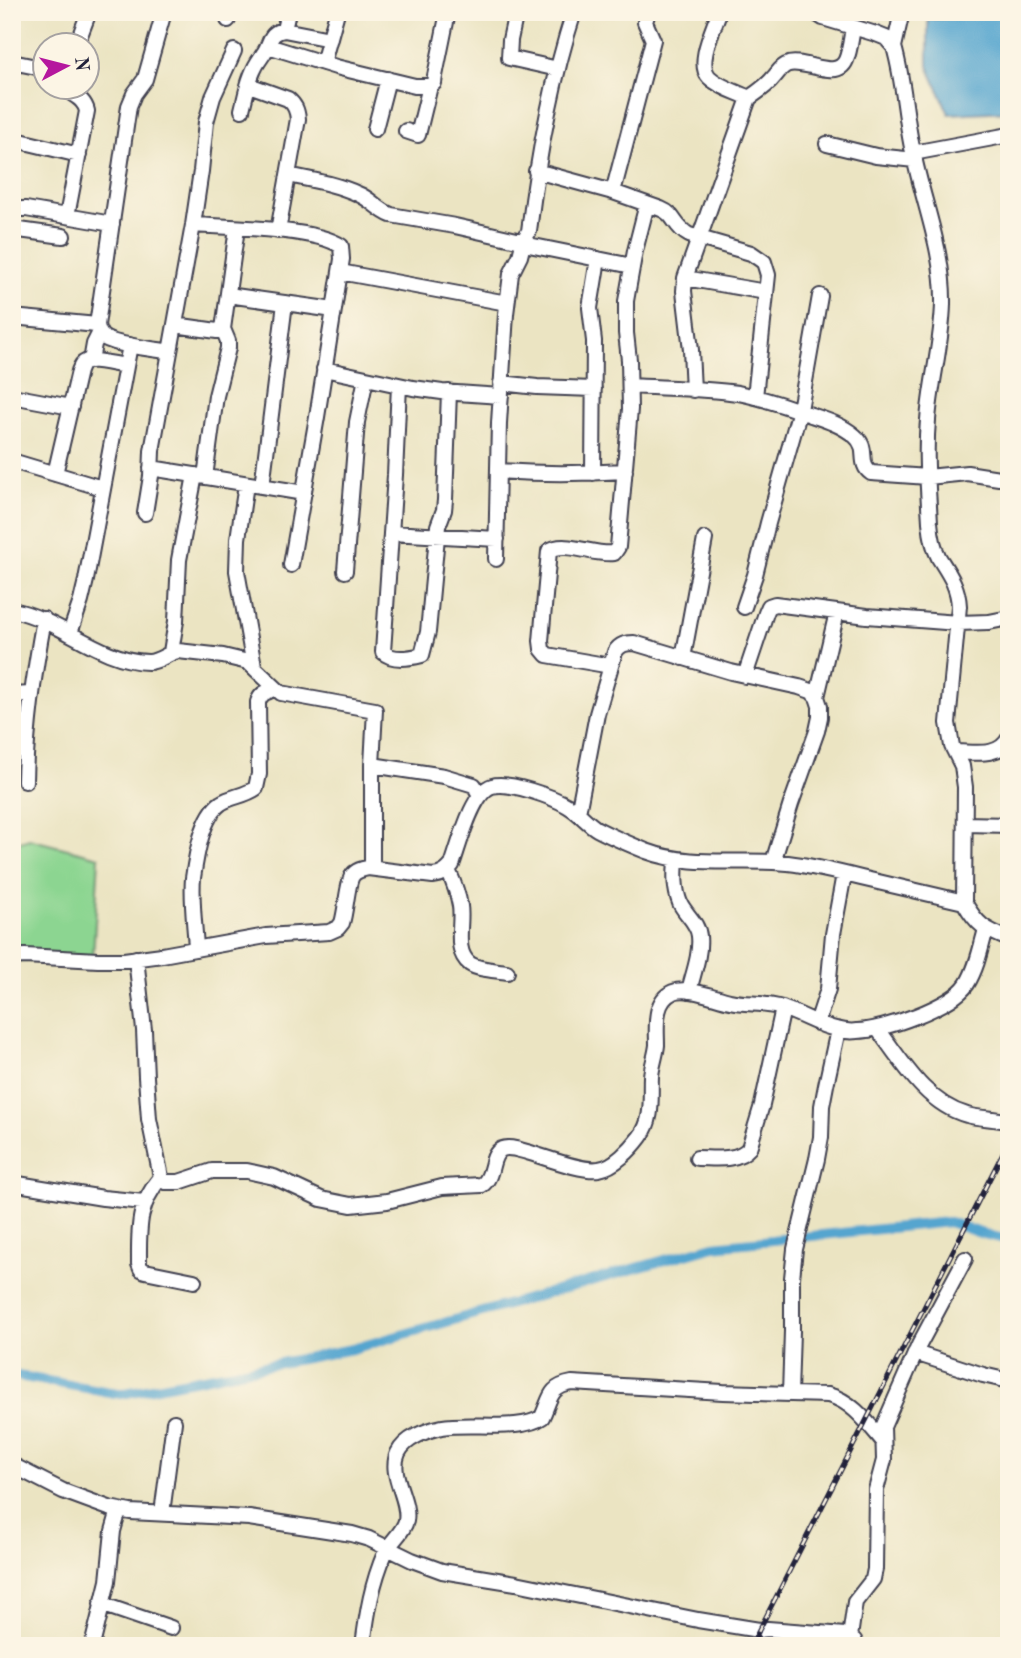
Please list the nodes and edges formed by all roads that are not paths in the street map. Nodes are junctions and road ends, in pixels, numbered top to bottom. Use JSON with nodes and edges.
{"nodes":[{"id":1,"x":89,"y":12,"type":"edge"},
{"id":2,"x":164,"y":12,"type":"edge"},
{"id":3,"x":288,"y":12,"type":"edge"},
{"id":4,"x":337,"y":12,"type":"edge"},
{"id":5,"x":448,"y":12,"type":"edge"},
{"id":6,"x":516,"y":12,"type":"edge"},
{"id":7,"x":574,"y":12,"type":"edge"},
{"id":8,"x":648,"y":12,"type":"edge"},
{"id":9,"x":719,"y":12,"type":"edge"},
{"id":10,"x":814,"y":12,"type":"edge"},
{"id":11,"x":902,"y":12,"type":"edge"},
{"id":12,"x":853,"y":28,"type":"junction"},
{"id":13,"x":284,"y":30,"type":"junction"},
{"id":14,"x":81,"y":32,"type":"edge"},
{"id":15,"x":330,"y":39,"type":"junction"},
{"id":16,"x":894,"y":47,"type":"junction"},
{"id":17,"x":234,"y":51,"type":"dead end"},
{"id":18,"x":263,"y":54,"type":"junction"},
{"id":19,"x":12,"y":62,"type":"edge"},
{"id":20,"x":323,"y":63,"type":"junction"},
{"id":21,"x":32,"y":66,"type":"edge"},
{"id":22,"x":558,"y":69,"type":"junction"},
{"id":23,"x":388,"y":79,"type":"junction"},
{"id":24,"x":249,"y":85,"type":"junction"},
{"id":25,"x":430,"y":86,"type":"junction"},
{"id":26,"x":749,"y":98,"type":"junction"},
{"id":27,"x":82,"y":102,"type":"edge"},
{"id":28,"x":242,"y":110,"type":"dead end"},
{"id":29,"x":375,"y":129,"type":"dead end"},
{"id":30,"x":406,"y":131,"type":"dead end"},
{"id":31,"x":1009,"y":135,"type":"edge"},
{"id":32,"x":12,"y":139,"type":"edge"},
{"id":33,"x":827,"y":144,"type":"dead end"},
{"id":34,"x":79,"y":155,"type":"junction"},
{"id":35,"x":914,"y":156,"type":"junction"},
{"id":36,"x":537,"y":171,"type":"junction"},
{"id":37,"x":288,"y":175,"type":"junction"},
{"id":38,"x":613,"y":192,"type":"junction"},
{"id":39,"x":647,"y":204,"type":"junction"},
{"id":40,"x":12,"y":214,"type":"edge"},
{"id":41,"x":67,"y":216,"type":"junction"},
{"id":42,"x":112,"y":224,"type":"junction"},
{"id":43,"x":193,"y":225,"type":"junction"},
{"id":44,"x":237,"y":228,"type":"junction"},
{"id":45,"x":12,"y":229,"type":"edge"},
{"id":46,"x":278,"y":231,"type":"junction"},
{"id":47,"x":63,"y":236,"type":"dead end"},
{"id":48,"x":698,"y":239,"type":"junction"},
{"id":49,"x":524,"y":242,"type":"junction"},
{"id":50,"x":598,"y":259,"type":"junction"},
{"id":51,"x":632,"y":266,"type":"junction"},
{"id":52,"x":340,"y":272,"type":"junction"},
{"id":53,"x":685,"y":278,"type":"junction"},
{"id":54,"x":766,"y":292,"type":"junction"},
{"id":55,"x":228,"y":295,"type":"junction"},
{"id":56,"x":820,"y":296,"type":"dead end"},
{"id":57,"x":285,"y":303,"type":"junction"},
{"id":58,"x":507,"y":303,"type":"junction"},
{"id":59,"x":334,"y":310,"type":"junction"},
{"id":60,"x":12,"y":317,"type":"edge"},
{"id":61,"x":175,"y":325,"type":"junction"},
{"id":62,"x":223,"y":329,"type":"junction"},
{"id":63,"x":98,"y":330,"type":"junction"},
{"id":64,"x":130,"y":345,"type":"junction"},
{"id":65,"x":170,"y":352,"type":"junction"},
{"id":66,"x":91,"y":361,"type":"junction"},
{"id":67,"x":126,"y":366,"type":"junction"},
{"id":68,"x":324,"y":369,"type":"junction"},
{"id":69,"x":366,"y":378,"type":"junction"},
{"id":70,"x":398,"y":385,"type":"junction"},
{"id":71,"x":630,"y":386,"type":"junction"},
{"id":72,"x":594,"y":389,"type":"junction"},
{"id":73,"x":501,"y":390,"type":"junction"},
{"id":74,"x":693,"y":390,"type":"junction"},
{"id":75,"x":449,"y":392,"type":"junction"},
{"id":76,"x":12,"y":396,"type":"edge"},
{"id":77,"x":755,"y":397,"type":"junction"},
{"id":78,"x":71,"y":407,"type":"junction"},
{"id":79,"x":800,"y":410,"type":"junction"},
{"id":80,"x":12,"y":461,"type":"edge"},
{"id":81,"x":151,"y":468,"type":"junction"},
{"id":82,"x":498,"y":471,"type":"junction"},
{"id":83,"x":625,"y":471,"type":"junction"},
{"id":84,"x":593,"y":473,"type":"junction"},
{"id":85,"x":55,"y":474,"type":"junction"},
{"id":86,"x":200,"y":476,"type":"junction"},
{"id":87,"x":928,"y":478,"type":"junction"},
{"id":88,"x":999,"y":478,"type":"dead end"},
{"id":89,"x":246,"y":484,"type":"junction"},
{"id":90,"x":262,"y":486,"type":"junction"},
{"id":91,"x":102,"y":488,"type":"junction"},
{"id":92,"x":304,"y":493,"type":"junction"},
{"id":93,"x":145,"y":513,"type":"dead end"},
{"id":94,"x":391,"y":533,"type":"junction"},
{"id":95,"x":437,"y":536,"type":"junction"},
{"id":96,"x":497,"y":539,"type":"junction"},
{"id":97,"x":705,"y":539,"type":"dead end"},
{"id":98,"x":496,"y":559,"type":"dead end"},
{"id":99,"x":291,"y":565,"type":"dead end"},
{"id":100,"x":345,"y":571,"type":"dead end"},
{"id":101,"x":744,"y":607,"type":"dead end"},
{"id":102,"x":12,"y":610,"type":"edge"},
{"id":103,"x":837,"y":612,"type":"junction"},
{"id":104,"x":1009,"y":618,"type":"edge"},
{"id":105,"x":44,"y":619,"type":"junction"},
{"id":106,"x":958,"y":623,"type":"junction"},
{"id":107,"x":70,"y":633,"type":"junction"},
{"id":108,"x":171,"y":652,"type":"junction"},
{"id":109,"x":683,"y":658,"type":"junction"},
{"id":110,"x":254,"y":666,"type":"junction"},
{"id":111,"x":611,"y":666,"type":"junction"},
{"id":112,"x":745,"y":676,"type":"junction"},
{"id":113,"x":275,"y":689,"type":"junction"},
{"id":114,"x":31,"y":694,"type":"junction"},
{"id":115,"x":12,"y":695,"type":"edge"},
{"id":116,"x":817,"y":697,"type":"junction"},
{"id":117,"x":1009,"y":738,"type":"edge"},
{"id":118,"x":955,"y":752,"type":"junction"},
{"id":119,"x":372,"y":765,"type":"junction"},
{"id":120,"x":25,"y":781,"type":"dead end"},
{"id":121,"x":480,"y":795,"type":"junction"},
{"id":122,"x":578,"y":813,"type":"junction"},
{"id":123,"x":965,"y":824,"type":"junction"},
{"id":124,"x":1009,"y":825,"type":"edge"},
{"id":125,"x":676,"y":859,"type":"junction"},
{"id":126,"x":773,"y":862,"type":"junction"},
{"id":127,"x":372,"y":868,"type":"junction"},
{"id":128,"x":447,"y":870,"type":"junction"},
{"id":129,"x":844,"y":874,"type":"junction"},
{"id":130,"x":964,"y":902,"type":"junction"},
{"id":131,"x":986,"y":929,"type":"junction"},
{"id":132,"x":1009,"y":939,"type":"edge"},
{"id":133,"x":196,"y":949,"type":"junction"},
{"id":134,"x":12,"y":957,"type":"edge"},
{"id":135,"x":136,"y":958,"type":"junction"},
{"id":136,"x":507,"y":972,"type":"dead end"},
{"id":137,"x":689,"y":991,"type":"junction"},
{"id":138,"x":783,"y":1008,"type":"junction"},
{"id":139,"x":817,"y":1023,"type":"junction"},
{"id":140,"x":877,"y":1028,"type":"junction"},
{"id":141,"x":838,"y":1030,"type":"junction"},
{"id":142,"x":1000,"y":1120,"type":"dead end"},
{"id":143,"x":697,"y":1158,"type":"dead end"},
{"id":144,"x":161,"y":1177,"type":"junction"},
{"id":145,"x":12,"y":1183,"type":"edge"},
{"id":146,"x":144,"y":1202,"type":"junction"},
{"id":147,"x":965,"y":1259,"type":"dead end"},
{"id":148,"x":194,"y":1281,"type":"dead end"},
{"id":149,"x":915,"y":1353,"type":"junction"},
{"id":150,"x":1009,"y":1381,"type":"edge"},
{"id":151,"x":790,"y":1394,"type":"junction"},
{"id":152,"x":174,"y":1422,"type":"dead end"},
{"id":153,"x":883,"y":1441,"type":"junction"},
{"id":154,"x":12,"y":1465,"type":"edge"},
{"id":155,"x":119,"y":1510,"type":"junction"},
{"id":156,"x":162,"y":1513,"type":"junction"},
{"id":157,"x":387,"y":1548,"type":"junction"},
{"id":158,"x":101,"y":1604,"type":"junction"},
{"id":159,"x":171,"y":1628,"type":"dead end"},
{"id":160,"x":854,"y":1641,"type":"edge"},
{"id":161,"x":92,"y":1646,"type":"edge"},
{"id":162,"x":363,"y":1646,"type":"edge"}],
"edges":[{"from":1,"to":14,"type":"street"},
{"from":2,"to":42,"type":"street"},
{"from":3,"to":13,"type":"street"},
{"from":4,"to":15,"type":"street"},
{"from":5,"to":25,"type":"street"},
{"from":6,"to":22,"type":"street"},
{"from":7,"to":22,"type":"street"},
{"from":8,"to":38,"type":"street"},
{"from":9,"to":26,"type":"street"},
{"from":10,"to":12,"type":"street"},
{"from":11,"to":16,"type":"street"},
{"from":12,"to":16,"type":"street"},
{"from":12,"to":26,"type":"street"},
{"from":13,"to":15,"type":"street"},
{"from":13,"to":18,"type":"street"},
{"from":15,"to":20,"type":"street"},
{"from":16,"to":35,"type":"street"},
{"from":17,"to":43,"type":"street"},
{"from":18,"to":20,"type":"street"},
{"from":18,"to":24,"type":"street"},
{"from":19,"to":21,"type":"street"},
{"from":20,"to":23,"type":"street"},
{"from":22,"to":36,"type":"street"},
{"from":23,"to":25,"type":"street"},
{"from":23,"to":29,"type":"street"},
{"from":24,"to":28,"type":"street"},
{"from":24,"to":37,"type":"street"},
{"from":25,"to":30,"type":"street"},
{"from":26,"to":48,"type":"street"},
{"from":27,"to":34,"type":"street"},
{"from":31,"to":35,"type":"street"},
{"from":32,"to":34,"type":"street"},
{"from":33,"to":35,"type":"street"},
{"from":34,"to":41,"type":"street"},
{"from":35,"to":87,"type":"street"},
{"from":36,"to":38,"type":"street"},
{"from":36,"to":49,"type":"street"},
{"from":37,"to":46,"type":"street"},
{"from":37,"to":49,"type":"street"},
{"from":38,"to":39,"type":"street"},
{"from":39,"to":48,"type":"street"},
{"from":39,"to":51,"type":"street"},
{"from":40,"to":41,"type":"street"},
{"from":41,"to":42,"type":"street"},
{"from":42,"to":63,"type":"street"},
{"from":43,"to":44,"type":"street"},
{"from":43,"to":61,"type":"street"},
{"from":44,"to":46,"type":"street"},
{"from":44,"to":55,"type":"street"},
{"from":45,"to":47,"type":"street"},
{"from":46,"to":52,"type":"street"},
{"from":48,"to":53,"type":"street"},
{"from":48,"to":54,"type":"street"},
{"from":49,"to":50,"type":"street"},
{"from":49,"to":58,"type":"street"},
{"from":50,"to":51,"type":"street"},
{"from":50,"to":72,"type":"street"},
{"from":51,"to":71,"type":"street"},
{"from":52,"to":58,"type":"street"},
{"from":52,"to":59,"type":"street"},
{"from":53,"to":54,"type":"street"},
{"from":53,"to":74,"type":"street"},
{"from":54,"to":77,"type":"street"},
{"from":55,"to":57,"type":"street"},
{"from":55,"to":62,"type":"street"},
{"from":56,"to":79,"type":"street"},
{"from":57,"to":59,"type":"street"},
{"from":57,"to":90,"type":"street"},
{"from":58,"to":73,"type":"street"},
{"from":59,"to":68,"type":"street"},
{"from":60,"to":63,"type":"street"},
{"from":61,"to":62,"type":"street"},
{"from":61,"to":65,"type":"street"},
{"from":62,"to":86,"type":"street"},
{"from":63,"to":64,"type":"street"},
{"from":63,"to":66,"type":"street"},
{"from":64,"to":65,"type":"street"},
{"from":64,"to":67,"type":"street"},
{"from":65,"to":81,"type":"street"},
{"from":66,"to":67,"type":"street"},
{"from":66,"to":78,"type":"street"},
{"from":67,"to":91,"type":"street"},
{"from":68,"to":69,"type":"street"},
{"from":68,"to":92,"type":"street"},
{"from":69,"to":70,"type":"street"},
{"from":69,"to":100,"type":"street"},
{"from":70,"to":75,"type":"street"},
{"from":70,"to":94,"type":"street"},
{"from":71,"to":74,"type":"street"},
{"from":71,"to":83,"type":"street"},
{"from":72,"to":73,"type":"street"},
{"from":72,"to":84,"type":"street"},
{"from":73,"to":75,"type":"street"},
{"from":73,"to":82,"type":"street"},
{"from":74,"to":77,"type":"street"},
{"from":75,"to":95,"type":"street"},
{"from":76,"to":78,"type":"street"},
{"from":77,"to":79,"type":"street"},
{"from":78,"to":85,"type":"street"},
{"from":79,"to":87,"type":"street"},
{"from":79,"to":101,"type":"street"},
{"from":80,"to":85,"type":"street"},
{"from":81,"to":86,"type":"street"},
{"from":81,"to":93,"type":"street"},
{"from":82,"to":84,"type":"street"},
{"from":82,"to":96,"type":"street"},
{"from":83,"to":84,"type":"street"},
{"from":83,"to":111,"type":"street"},
{"from":85,"to":91,"type":"street"},
{"from":86,"to":89,"type":"street"},
{"from":86,"to":108,"type":"street"},
{"from":87,"to":88,"type":"street"},
{"from":87,"to":106,"type":"street"},
{"from":89,"to":90,"type":"street"},
{"from":89,"to":110,"type":"street"},
{"from":90,"to":92,"type":"street"},
{"from":91,"to":107,"type":"street"},
{"from":92,"to":99,"type":"street"},
{"from":94,"to":95,"type":"street"},
{"from":94,"to":95,"type":"street"},
{"from":95,"to":96,"type":"street"},
{"from":96,"to":98,"type":"street"},
{"from":97,"to":109,"type":"street"},
{"from":102,"to":105,"type":"street"},
{"from":103,"to":106,"type":"street"},
{"from":103,"to":112,"type":"street"},
{"from":103,"to":116,"type":"street"},
{"from":104,"to":106,"type":"street"},
{"from":105,"to":107,"type":"street"},
{"from":105,"to":114,"type":"street"},
{"from":106,"to":118,"type":"street"},
{"from":107,"to":108,"type":"street"},
{"from":108,"to":110,"type":"street"},
{"from":109,"to":111,"type":"street"},
{"from":109,"to":112,"type":"street"},
{"from":110,"to":113,"type":"street"},
{"from":111,"to":122,"type":"street"},
{"from":112,"to":116,"type":"street"},
{"from":113,"to":119,"type":"street"},
{"from":113,"to":133,"type":"street"},
{"from":114,"to":115,"type":"street"},
{"from":114,"to":120,"type":"street"},
{"from":116,"to":126,"type":"street"},
{"from":117,"to":118,"type":"street"},
{"from":118,"to":123,"type":"street"},
{"from":119,"to":121,"type":"street"},
{"from":119,"to":127,"type":"street"},
{"from":121,"to":122,"type":"street"},
{"from":121,"to":128,"type":"street"},
{"from":122,"to":125,"type":"street"},
{"from":123,"to":124,"type":"street"},
{"from":123,"to":130,"type":"street"},
{"from":125,"to":126,"type":"street"},
{"from":125,"to":137,"type":"street"},
{"from":126,"to":129,"type":"street"},
{"from":127,"to":128,"type":"street"},
{"from":127,"to":133,"type":"street"},
{"from":128,"to":136,"type":"street"},
{"from":129,"to":130,"type":"street"},
{"from":129,"to":139,"type":"street"},
{"from":130,"to":131,"type":"street"},
{"from":131,"to":132,"type":"street"},
{"from":131,"to":140,"type":"street"},
{"from":133,"to":135,"type":"street"},
{"from":134,"to":135,"type":"street"},
{"from":135,"to":144,"type":"street"},
{"from":137,"to":138,"type":"street"},
{"from":137,"to":144,"type":"street"},
{"from":138,"to":139,"type":"street"},
{"from":138,"to":143,"type":"street"},
{"from":139,"to":141,"type":"street"},
{"from":140,"to":141,"type":"street"},
{"from":140,"to":142,"type":"street"},
{"from":141,"to":151,"type":"street"},
{"from":144,"to":146,"type":"street"},
{"from":145,"to":146,"type":"street"},
{"from":146,"to":148,"type":"street"},
{"from":147,"to":149,"type":"street"},
{"from":149,"to":150,"type":"street"},
{"from":149,"to":153,"type":"street"},
{"from":151,"to":153,"type":"street"},
{"from":151,"to":157,"type":"street"},
{"from":152,"to":156,"type":"street"},
{"from":153,"to":160,"type":"street"},
{"from":154,"to":155,"type":"street"},
{"from":155,"to":156,"type":"street"},
{"from":155,"to":158,"type":"street"},
{"from":156,"to":157,"type":"street"},
{"from":157,"to":160,"type":"street"},
{"from":157,"to":162,"type":"street"},
{"from":158,"to":159,"type":"street"},
{"from":158,"to":161,"type":"street"}]}
